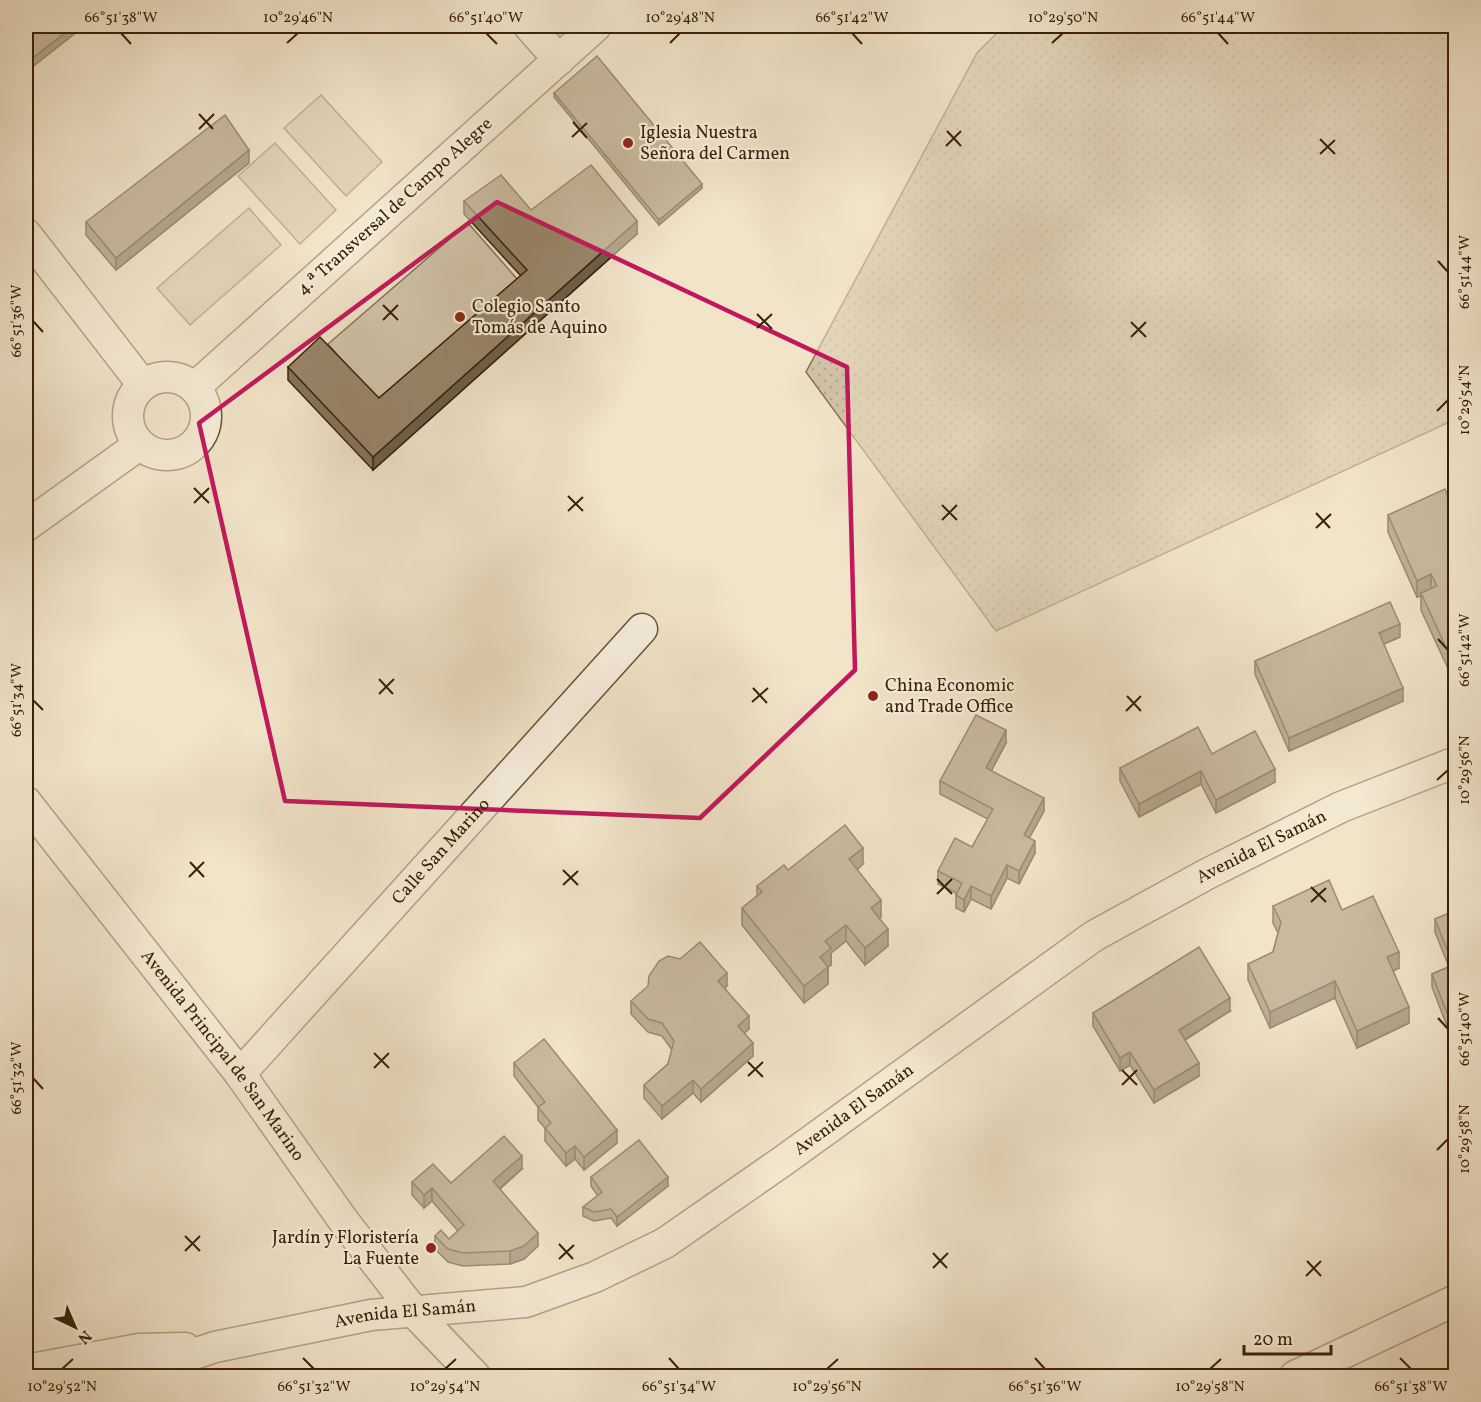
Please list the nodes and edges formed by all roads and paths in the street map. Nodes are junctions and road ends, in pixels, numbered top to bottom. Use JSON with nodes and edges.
{"nodes":[{"id":1,"x":530,"y":26,"type":"edge"},
{"id":2,"x":596,"y":26,"type":"edge"},
{"id":3,"x":559,"y":60,"type":"junction"},
{"id":4,"x":26,"y":234,"type":"edge"},
{"id":5,"x":143,"y":384,"type":"junction"},
{"id":6,"x":194,"y":388,"type":"junction"},
{"id":7,"x":139,"y":445,"type":"junction"},
{"id":8,"x":26,"y":526,"type":"edge"},
{"id":9,"x":642,"y":629,"type":"dead end"},
{"id":10,"x":1455,"y":762,"type":"edge"},
{"id":11,"x":26,"y":802,"type":"edge"},
{"id":12,"x":240,"y":1074,"type":"junction"},
{"id":13,"x":1455,"y":1300,"type":"edge"},
{"id":14,"x":414,"y":1312,"type":"junction"},
{"id":15,"x":215,"y":1347,"type":"junction"},
{"id":16,"x":33,"y":1372,"type":"edge"},
{"id":17,"x":128,"y":1377,"type":"edge"},
{"id":18,"x":475,"y":1377,"type":"edge"},
{"id":19,"x":1295,"y":1377,"type":"edge"}],
"edges":[{"from":1,"to":3,"type":"street"},
{"from":2,"to":3,"type":"street","name":"4.ª Transversal de Campo Alegre"},
{"from":3,"to":6,"type":"street","name":"4.ª Transversal de Campo Alegre"},
{"from":4,"to":5,"type":"street"},
{"from":5,"to":6,"type":"street"},
{"from":5,"to":7,"type":"street"},
{"from":6,"to":7,"type":"street"},
{"from":7,"to":8,"type":"street"},
{"from":9,"to":12,"type":"street","name":"Calle San Marino"},
{"from":10,"to":14,"type":"street","name":"Avenida El Samán"},
{"from":11,"to":12,"type":"street","name":"Avenida Principal de San Marino"},
{"from":12,"to":14,"type":"street","name":"Avenida Principal de San Marino"},
{"from":13,"to":19,"type":"street"},
{"from":14,"to":15,"type":"street","name":"Avenida El Samán"},
{"from":14,"to":18,"type":"street","name":"Avenida Principal de San Marino"},
{"from":15,"to":16,"type":"street"},
{"from":15,"to":17,"type":"street"}]}
